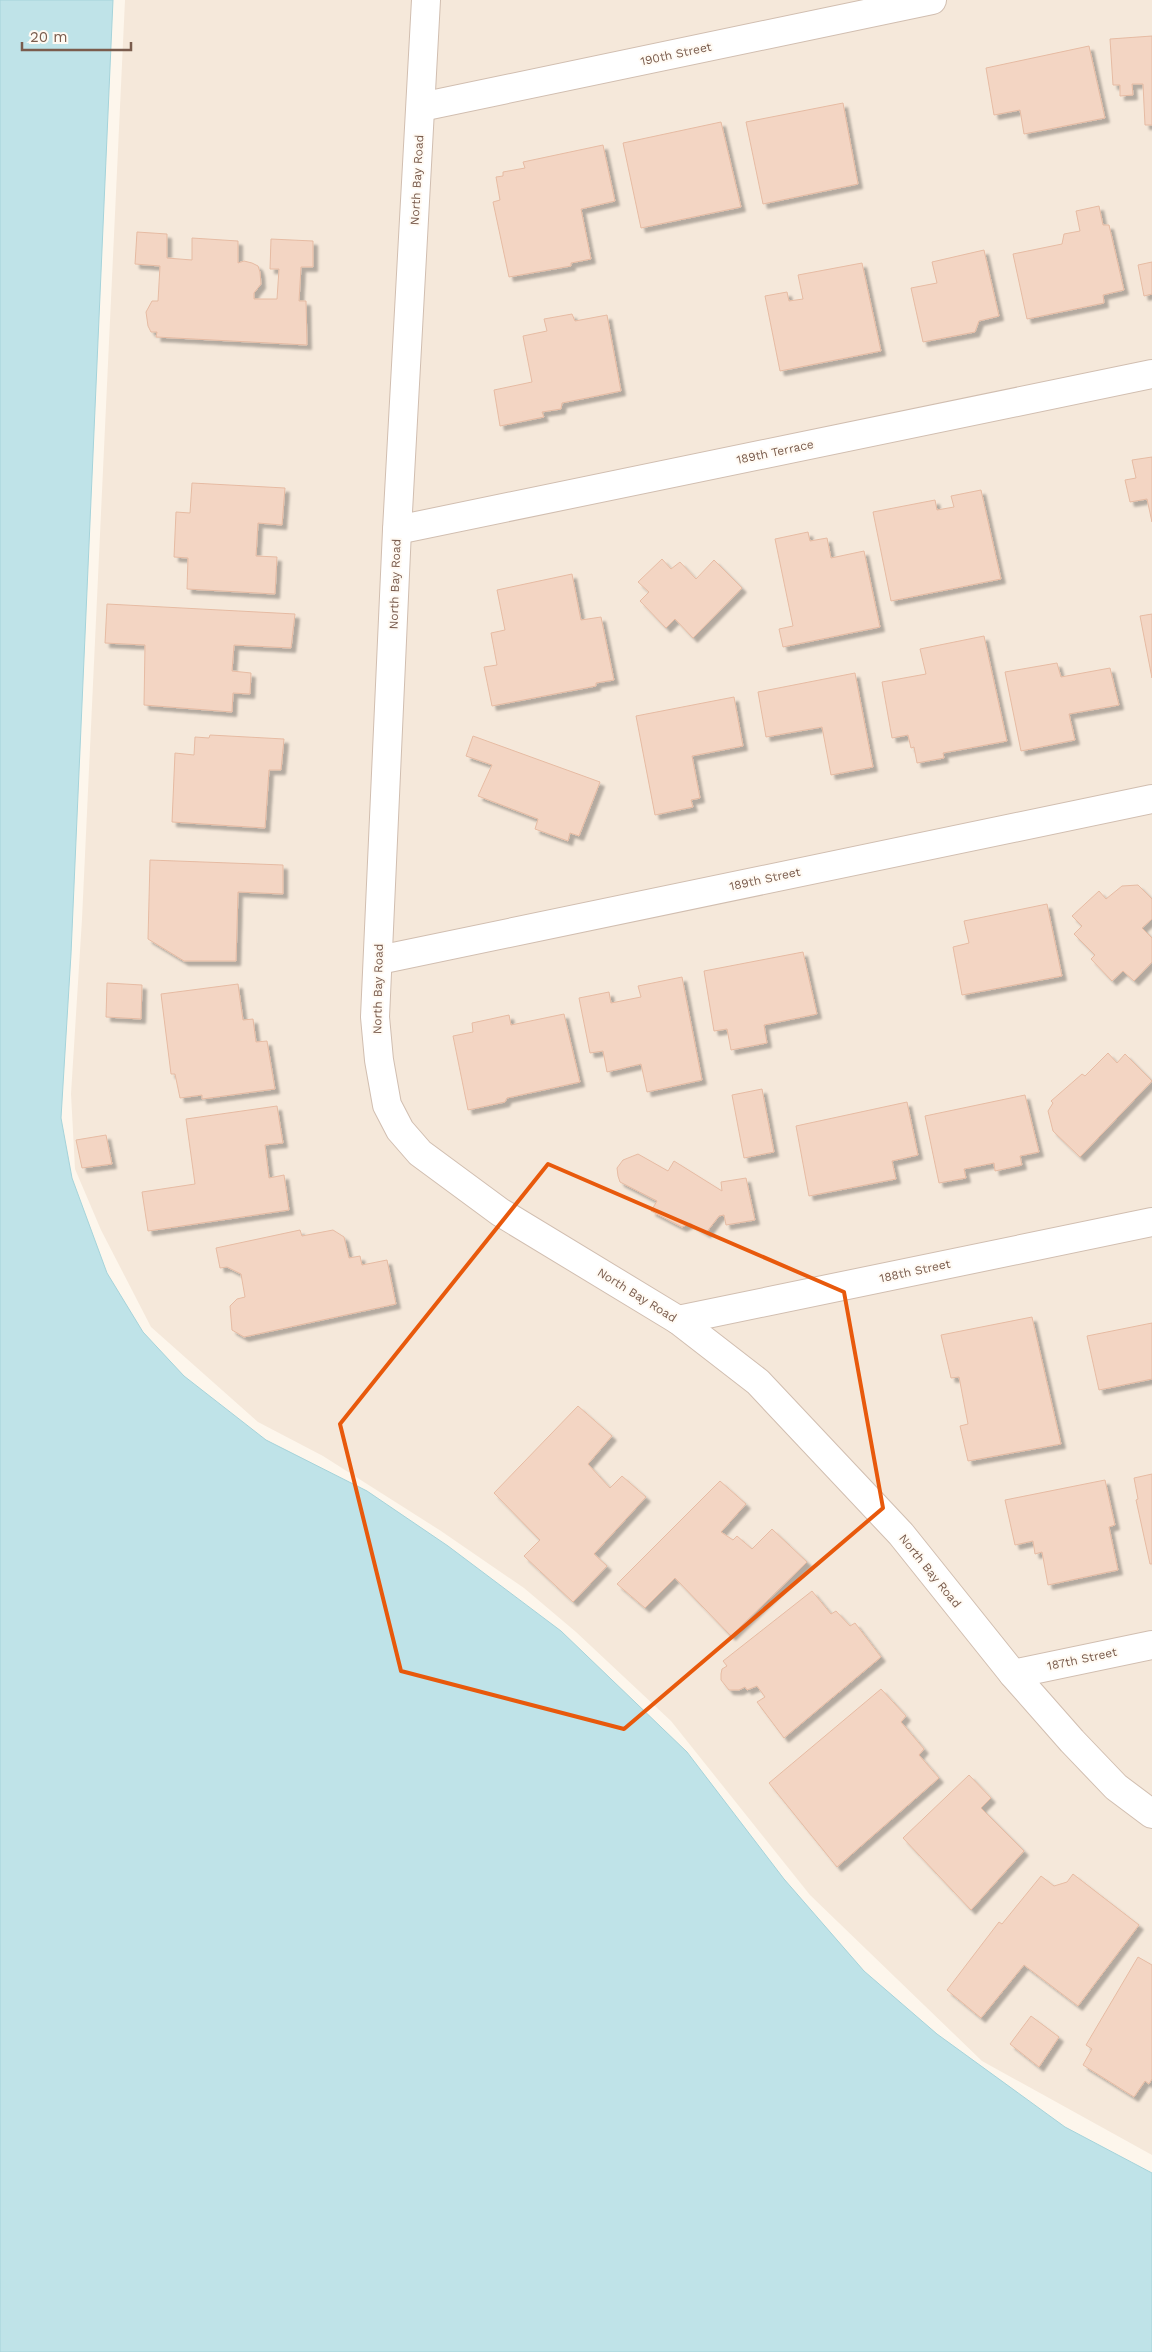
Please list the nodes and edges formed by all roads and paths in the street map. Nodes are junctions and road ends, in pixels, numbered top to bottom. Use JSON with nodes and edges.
{"nodes":[{"id":1,"x":426,"y":0,"type":"edge"},
{"id":2,"x":932,"y":0,"type":"edge"},
{"id":3,"x":421,"y":106,"type":"junction"},
{"id":4,"x":1152,"y":374,"type":"edge"},
{"id":5,"x":397,"y":530,"type":"junction"},
{"id":6,"x":1152,"y":799,"type":"edge"},
{"id":7,"x":379,"y":960,"type":"junction"},
{"id":8,"x":1152,"y":1222,"type":"edge"},
{"id":9,"x":678,"y":1320,"type":"junction"},
{"id":10,"x":1152,"y":1645,"type":"edge"},
{"id":11,"x":1013,"y":1674,"type":"junction"},
{"id":12,"x":1152,"y":1814,"type":"edge"}],
"edges":[{"from":1,"to":3,"type":"street","name":"North Bay Road"},
{"from":2,"to":3,"type":"street","name":"190th Street"},
{"from":3,"to":5,"type":"street","name":"North Bay Road"},
{"from":4,"to":5,"type":"street","name":"189th Terrace"},
{"from":5,"to":7,"type":"street","name":"North Bay Road"},
{"from":6,"to":7,"type":"street","name":"189th Street"},
{"from":7,"to":9,"type":"street","name":"North Bay Road"},
{"from":8,"to":9,"type":"street","name":"188th Street"},
{"from":9,"to":11,"type":"street","name":"North Bay Road"},
{"from":10,"to":11,"type":"street","name":"187th Street"},
{"from":11,"to":12,"type":"street","name":"North Bay Road"}]}
